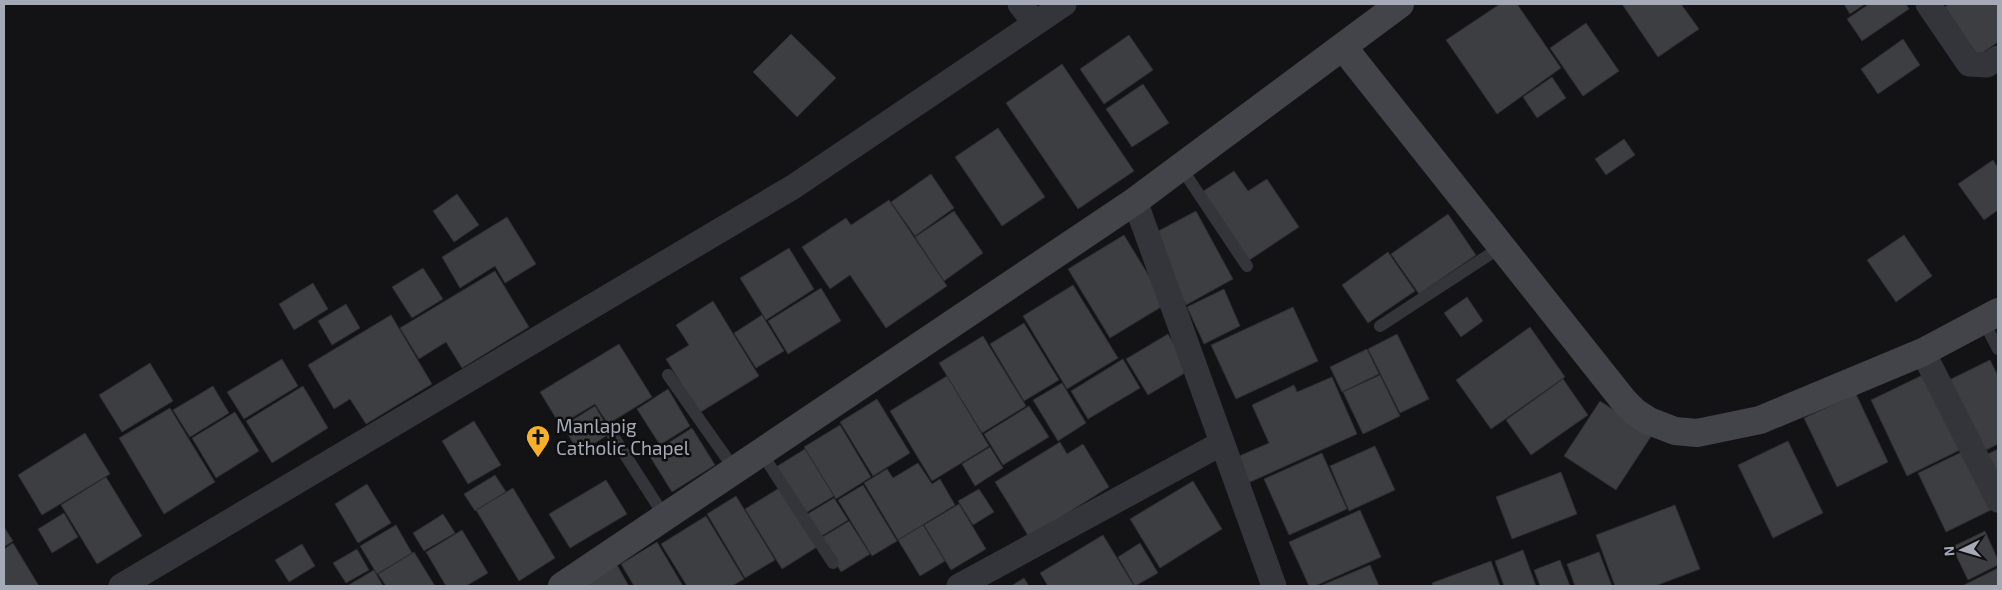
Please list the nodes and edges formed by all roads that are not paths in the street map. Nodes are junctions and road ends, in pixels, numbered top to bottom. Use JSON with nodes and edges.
{"nodes":[{"id":1,"x":1064,"y":4,"type":"edge"},
{"id":2,"x":1400,"y":4,"type":"edge"},
{"id":3,"x":1928,"y":4,"type":"edge"},
{"id":4,"x":1027,"y":13,"type":"edge"},
{"id":5,"x":1343,"y":47,"type":"junction"},
{"id":6,"x":1998,"y":58,"type":"edge"},
{"id":7,"x":1180,"y":166,"type":"junction"},
{"id":8,"x":1135,"y":201,"type":"junction"},
{"id":9,"x":1501,"y":247,"type":"junction"},
{"id":10,"x":1247,"y":266,"type":"dead end"},
{"id":11,"x":1991,"y":316,"type":"edge"},
{"id":12,"x":1380,"y":326,"type":"dead end"},
{"id":13,"x":1998,"y":349,"type":"edge"},
{"id":14,"x":1923,"y":352,"type":"junction"},
{"id":15,"x":668,"y":375,"type":"dead end"},
{"id":16,"x":613,"y":436,"type":"dead end"},
{"id":17,"x":1222,"y":443,"type":"junction"},
{"id":18,"x":761,"y":452,"type":"junction"},
{"id":19,"x":735,"y":470,"type":"junction"},
{"id":20,"x":1998,"y":500,"type":"edge"},
{"id":21,"x":665,"y":517,"type":"junction"},
{"id":22,"x":833,"y":563,"type":"dead end"},
{"id":23,"x":121,"y":586,"type":"edge"},
{"id":24,"x":562,"y":586,"type":"edge"},
{"id":25,"x":961,"y":586,"type":"edge"},
{"id":26,"x":1274,"y":586,"type":"edge"}],
"edges":[{"from":1,"to":4,"type":"street"},
{"from":2,"to":5,"type":"main road"},
{"from":3,"to":6,"type":"street"},
{"from":4,"to":23,"type":"street"},
{"from":5,"to":7,"type":"main road"},
{"from":5,"to":9,"type":"main road"},
{"from":7,"to":8,"type":"main road"},
{"from":7,"to":10,"type":"lane"},
{"from":8,"to":17,"type":"street"},
{"from":8,"to":18,"type":"main road"},
{"from":9,"to":12,"type":"lane"},
{"from":9,"to":14,"type":"main road"},
{"from":11,"to":13,"type":"lane"},
{"from":11,"to":14,"type":"main road"},
{"from":14,"to":20,"type":"street"},
{"from":15,"to":19,"type":"lane"},
{"from":16,"to":21,"type":"lane"},
{"from":17,"to":25,"type":"street"},
{"from":17,"to":26,"type":"street"},
{"from":18,"to":19,"type":"main road"},
{"from":18,"to":22,"type":"lane"},
{"from":19,"to":21,"type":"main road"},
{"from":21,"to":24,"type":"main road"}]}
